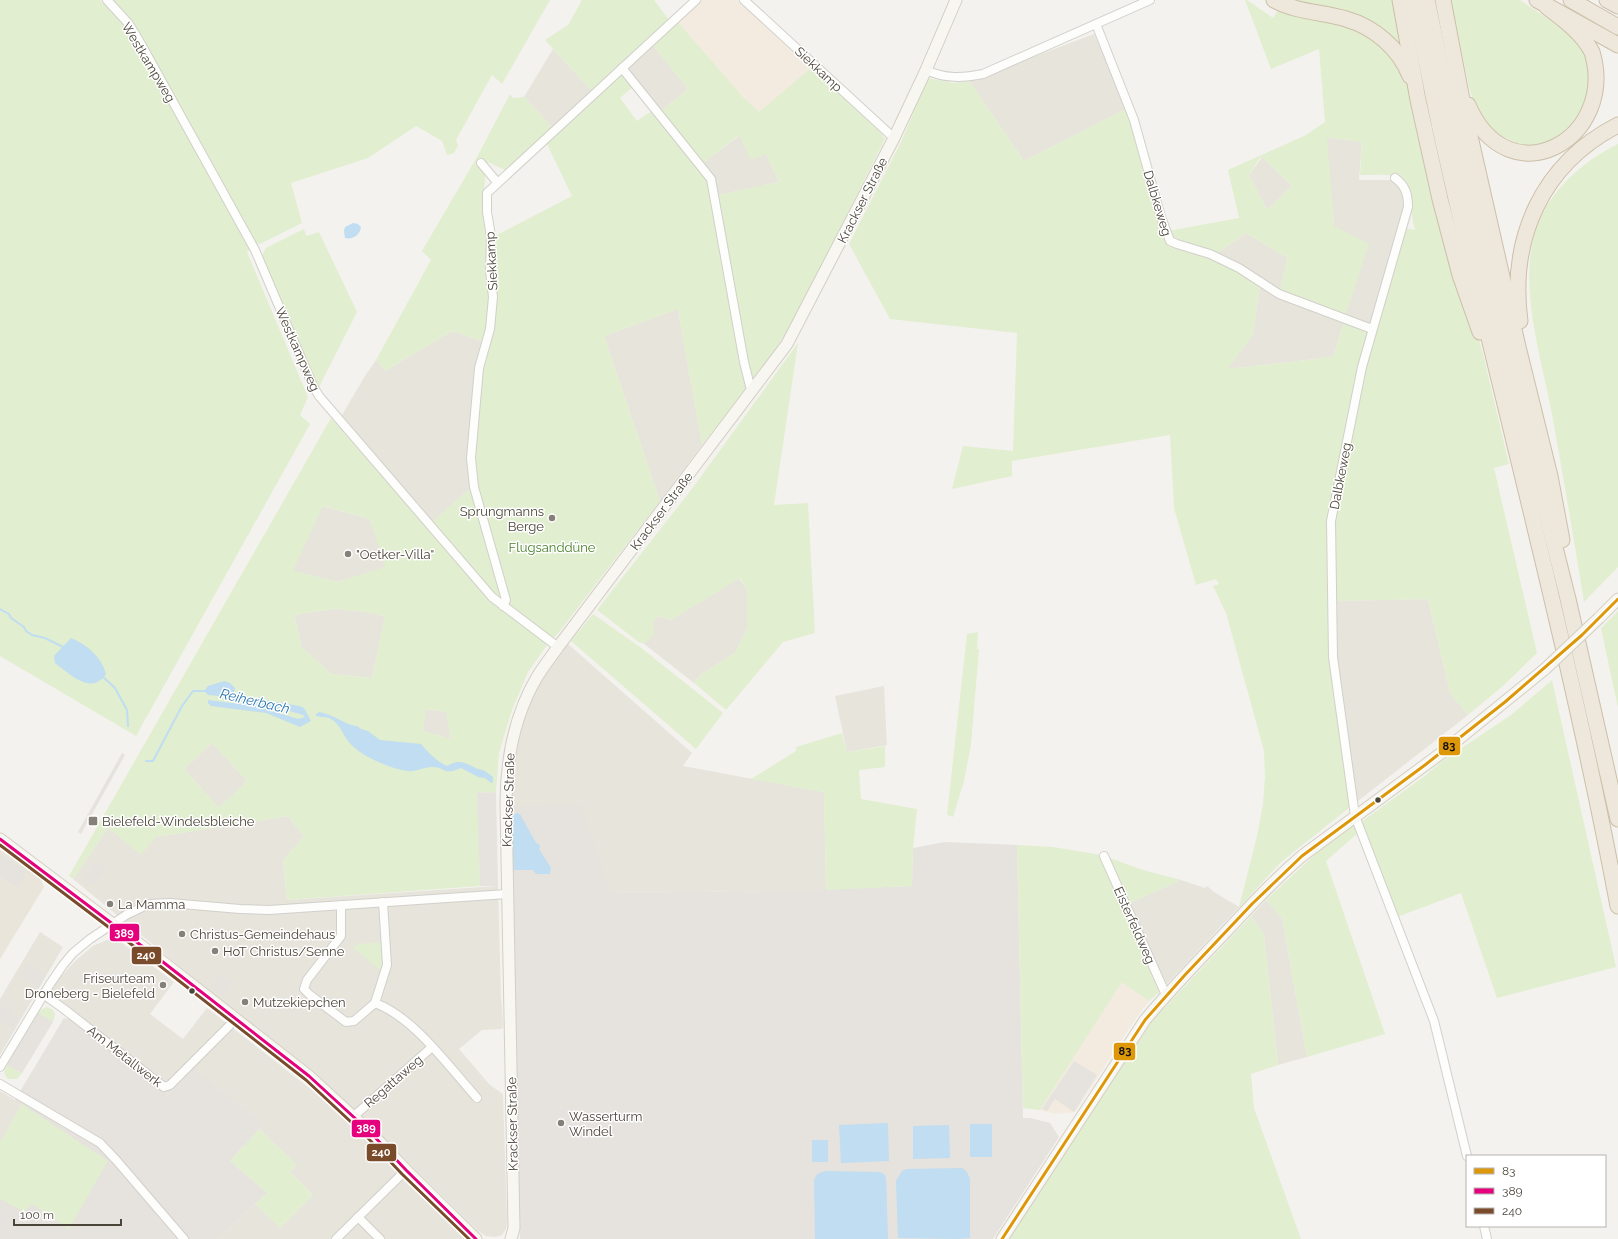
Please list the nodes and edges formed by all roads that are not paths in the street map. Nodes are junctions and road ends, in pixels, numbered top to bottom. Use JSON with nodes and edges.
{"nodes":[{"id":1,"x":107,"y":0,"type":"edge"},
{"id":2,"x":696,"y":0,"type":"edge"},
{"id":3,"x":744,"y":0,"type":"edge"},
{"id":4,"x":956,"y":0,"type":"edge"},
{"id":5,"x":1150,"y":0,"type":"edge"},
{"id":6,"x":1274,"y":0,"type":"edge"},
{"id":7,"x":1400,"y":0,"type":"edge"},
{"id":8,"x":1414,"y":0,"type":"edge"},
{"id":9,"x":1427,"y":0,"type":"edge"},
{"id":10,"x":1443,"y":0,"type":"edge"},
{"id":11,"x":1571,"y":0,"type":"edge"},
{"id":12,"x":1607,"y":0,"type":"edge"},
{"id":13,"x":1542,"y":3,"type":"edge"},
{"id":14,"x":1618,"y":6,"type":"edge"},
{"id":15,"x":1096,"y":24,"type":"junction"},
{"id":16,"x":1618,"y":27,"type":"edge"},
{"id":17,"x":1618,"y":45,"type":"edge"},
{"id":18,"x":622,"y":68,"type":"junction"},
{"id":19,"x":926,"y":70,"type":"junction"},
{"id":20,"x":1459,"y":82,"type":"junction"},
{"id":21,"x":1418,"y":100,"type":"junction"},
{"id":22,"x":1618,"y":125,"type":"edge"},
{"id":23,"x":894,"y":138,"type":"junction"},
{"id":24,"x":481,"y":163,"type":"dead end"},
{"id":25,"x":1396,"y":178,"type":"dead end"},
{"id":26,"x":498,"y":182,"type":"junction"},
{"id":27,"x":1372,"y":329,"type":"junction"},
{"id":28,"x":753,"y":390,"type":"junction"},
{"id":29,"x":1529,"y":390,"type":"junction"},
{"id":30,"x":1503,"y":394,"type":"junction"},
{"id":31,"x":1568,"y":599,"type":"junction"},
{"id":32,"x":1618,"y":599,"type":"edge"},
{"id":33,"x":503,"y":606,"type":"junction"},
{"id":34,"x":558,"y":647,"type":"junction"},
{"id":35,"x":1355,"y":816,"type":"junction"},
{"id":36,"x":1618,"y":819,"type":"edge"},
{"id":37,"x":0,"y":839,"type":"edge"},
{"id":38,"x":1104,"y":856,"type":"dead end"},
{"id":39,"x":507,"y":894,"type":"junction"},
{"id":40,"x":383,"y":902,"type":"junction"},
{"id":41,"x":341,"y":905,"type":"junction"},
{"id":42,"x":1618,"y":906,"type":"edge"},
{"id":43,"x":112,"y":924,"type":"junction"},
{"id":44,"x":43,"y":994,"type":"junction"},
{"id":45,"x":1166,"y":994,"type":"junction"},
{"id":46,"x":375,"y":1003,"type":"junction"},
{"id":47,"x":236,"y":1019,"type":"junction"},
{"id":48,"x":432,"y":1047,"type":"junction"},
{"id":49,"x":0,"y":1067,"type":"edge"},
{"id":50,"x":0,"y":1084,"type":"edge"},
{"id":51,"x":476,"y":1098,"type":"dead end"},
{"id":52,"x":354,"y":1116,"type":"junction"},
{"id":53,"x":1467,"y":1155,"type":"edge"},
{"id":54,"x":406,"y":1170,"type":"junction"},
{"id":55,"x":358,"y":1217,"type":"junction"},
{"id":56,"x":1484,"y":1227,"type":"edge"},
{"id":57,"x":184,"y":1239,"type":"edge"},
{"id":58,"x":336,"y":1239,"type":"edge"},
{"id":59,"x":380,"y":1239,"type":"edge"},
{"id":60,"x":476,"y":1239,"type":"edge"},
{"id":61,"x":511,"y":1239,"type":"edge"},
{"id":62,"x":1002,"y":1239,"type":"edge"},
{"id":63,"x":1487,"y":1239,"type":"edge"}],
"edges":[{"from":1,"to":33,"type":"street","name":"Westkampweg"},
{"from":2,"to":18,"type":"street","name":"Siekkamp"},
{"from":3,"to":23,"type":"street","name":"Siekkamp"},
{"from":4,"to":19,"type":"street","name":"Krackser Straße"},
{"from":5,"to":15,"type":"street"},
{"from":6,"to":21,"type":"highway"},
{"from":7,"to":21,"type":"highway"},
{"from":8,"to":30,"type":"highway"},
{"from":9,"to":31,"type":"highway"},
{"from":10,"to":20,"type":"highway"},
{"from":11,"to":16,"type":"highway"},
{"from":12,"to":14,"type":"highway"},
{"from":13,"to":17,"type":"highway"},
{"from":13,"to":20,"type":"highway"},
{"from":15,"to":19,"type":"street"},
{"from":15,"to":27,"type":"street","name":"Dalbkeweg"},
{"from":18,"to":26,"type":"street","name":"Siekkamp"},
{"from":18,"to":28,"type":"street"},
{"from":19,"to":23,"type":"street","name":"Krackser Straße"},
{"from":20,"to":29,"type":"highway"},
{"from":21,"to":30,"type":"highway"},
{"from":22,"to":29,"type":"highway"},
{"from":23,"to":28,"type":"street","name":"Krackser Straße"},
{"from":24,"to":26,"type":"street"},
{"from":25,"to":27,"type":"street","name":"Dalbkeweg"},
{"from":26,"to":33,"type":"street","name":"Siekkamp"},
{"from":27,"to":35,"type":"street","name":"Dalbkeweg"},
{"from":28,"to":34,"type":"street","name":"Krackser Straße"},
{"from":29,"to":31,"type":"highway"},
{"from":30,"to":42,"type":"highway"},
{"from":31,"to":36,"type":"highway"},
{"from":32,"to":35,"type":"street","bridge":true},
{"from":33,"to":34,"type":"street","name":"Westkampweg"},
{"from":34,"to":39,"type":"street","name":"Krackser Straße"},
{"from":35,"to":45,"type":"street"},
{"from":35,"to":53,"type":"street","name":"Dalbkeweg"},
{"from":37,"to":43,"type":"street"},
{"from":38,"to":45,"type":"street","name":"Eisterfeldweg"},
{"from":39,"to":40,"type":"street"},
{"from":39,"to":61,"type":"street","name":"Krackser Straße"},
{"from":40,"to":41,"type":"street"},
{"from":40,"to":46,"type":"street"},
{"from":41,"to":43,"type":"street"},
{"from":41,"to":46,"type":"street"},
{"from":43,"to":44,"type":"street"},
{"from":43,"to":47,"type":"street"},
{"from":44,"to":47,"type":"street","name":"Am Metallwerk"},
{"from":44,"to":49,"type":"street"},
{"from":45,"to":62,"type":"street"},
{"from":46,"to":48,"type":"street","name":"Regattaweg"},
{"from":47,"to":52,"type":"street"},
{"from":48,"to":51,"type":"street","name":"Regattaweg"},
{"from":48,"to":52,"type":"street","name":"Regattaweg"},
{"from":50,"to":57,"type":"street"},
{"from":52,"to":54,"type":"street"},
{"from":54,"to":55,"type":"street"},
{"from":54,"to":60,"type":"street"},
{"from":55,"to":58,"type":"street"},
{"from":55,"to":59,"type":"street"},
{"from":56,"to":63,"type":"street"}]}
